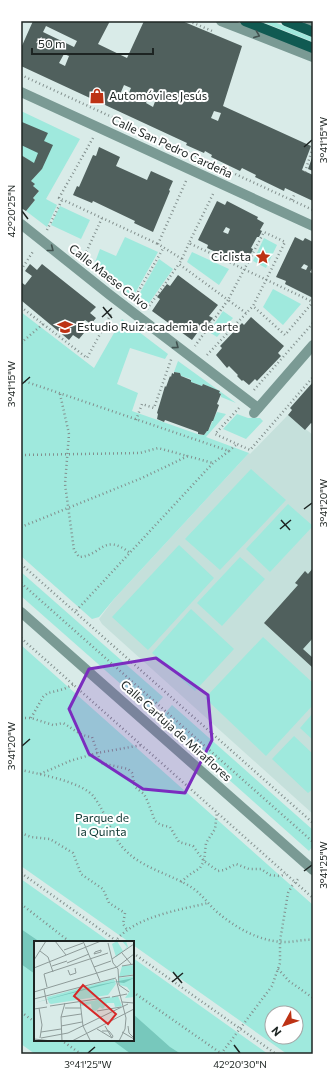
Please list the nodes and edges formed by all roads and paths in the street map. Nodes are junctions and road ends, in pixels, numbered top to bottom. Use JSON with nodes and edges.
{"nodes":[{"id":1,"x":221,"y":21,"type":"edge"},
{"id":2,"x":245,"y":21,"type":"edge"},
{"id":3,"x":286,"y":21,"type":"edge"},
{"id":4,"x":309,"y":21,"type":"edge"},
{"id":5,"x":313,"y":23,"type":"edge"},
{"id":6,"x":313,"y":32,"type":"edge"},
{"id":7,"x":313,"y":48,"type":"edge"},
{"id":8,"x":313,"y":58,"type":"edge"},
{"id":9,"x":21,"y":75,"type":"edge"},
{"id":10,"x":21,"y":92,"type":"edge"},
{"id":11,"x":93,"y":138,"type":"dead end"},
{"id":12,"x":313,"y":147,"type":"edge"},
{"id":13,"x":305,"y":172,"type":"dead end"},
{"id":14,"x":186,"y":181,"type":"dead end"},
{"id":15,"x":295,"y":193,"type":"dead end"},
{"id":16,"x":213,"y":194,"type":"dead end"},
{"id":17,"x":62,"y":200,"type":"junction"},
{"id":18,"x":292,"y":200,"type":"junction"},
{"id":19,"x":313,"y":210,"type":"edge"},
{"id":20,"x":102,"y":218,"type":"junction"},
{"id":21,"x":21,"y":224,"type":"edge"},
{"id":22,"x":313,"y":226,"type":"edge"},
{"id":23,"x":40,"y":228,"type":"dead end"},
{"id":24,"x":189,"y":243,"type":"junction"},
{"id":25,"x":158,"y":244,"type":"junction"},
{"id":26,"x":36,"y":247,"type":"dead end"},
{"id":27,"x":164,"y":247,"type":"junction"},
{"id":28,"x":76,"y":256,"type":"dead end"},
{"id":29,"x":182,"y":259,"type":"junction"},
{"id":30,"x":179,"y":264,"type":"junction"},
{"id":31,"x":245,"y":269,"type":"junction"},
{"id":32,"x":21,"y":270,"type":"edge"},
{"id":33,"x":267,"y":280,"type":"junction"},
{"id":34,"x":131,"y":300,"type":"dead end"},
{"id":35,"x":228,"y":300,"type":"junction"},
{"id":36,"x":313,"y":302,"type":"edge"},
{"id":37,"x":253,"y":306,"type":"junction"},
{"id":38,"x":21,"y":307,"type":"edge"},
{"id":39,"x":114,"y":309,"type":"dead end"},
{"id":40,"x":146,"y":311,"type":"dead end"},
{"id":41,"x":246,"y":313,"type":"junction"},
{"id":42,"x":313,"y":322,"type":"edge"},
{"id":43,"x":43,"y":324,"type":"junction"},
{"id":44,"x":21,"y":343,"type":"edge"},
{"id":45,"x":313,"y":345,"type":"edge"},
{"id":46,"x":194,"y":348,"type":"dead end"},
{"id":47,"x":174,"y":354,"type":"dead end"},
{"id":48,"x":206,"y":357,"type":"dead end"},
{"id":49,"x":21,"y":380,"type":"edge"},
{"id":50,"x":252,"y":392,"type":"dead end"},
{"id":51,"x":60,"y":393,"type":"junction"},
{"id":52,"x":136,"y":420,"type":"junction"},
{"id":53,"x":237,"y":444,"type":"dead end"},
{"id":54,"x":228,"y":451,"type":"junction"},
{"id":55,"x":67,"y":454,"type":"junction"},
{"id":56,"x":21,"y":455,"type":"edge"},
{"id":57,"x":188,"y":456,"type":"junction"},
{"id":58,"x":213,"y":463,"type":"junction"},
{"id":59,"x":68,"y":508,"type":"junction"},
{"id":60,"x":21,"y":527,"type":"edge"},
{"id":61,"x":130,"y":553,"type":"junction"},
{"id":62,"x":21,"y":564,"type":"edge"},
{"id":63,"x":21,"y":583,"type":"edge"},
{"id":64,"x":21,"y":612,"type":"edge"},
{"id":65,"x":75,"y":612,"type":"junction"},
{"id":66,"x":21,"y":638,"type":"edge"},
{"id":67,"x":74,"y":684,"type":"junction"},
{"id":68,"x":21,"y":718,"type":"edge"},
{"id":69,"x":31,"y":718,"type":"junction"},
{"id":70,"x":142,"y":745,"type":"junction"},
{"id":71,"x":97,"y":753,"type":"junction"},
{"id":72,"x":21,"y":770,"type":"edge"},
{"id":73,"x":39,"y":774,"type":"junction"},
{"id":74,"x":217,"y":812,"type":"junction"},
{"id":75,"x":313,"y":823,"type":"edge"},
{"id":76,"x":21,"y":833,"type":"edge"},
{"id":77,"x":313,"y":842,"type":"edge"},
{"id":78,"x":204,"y":861,"type":"junction"},
{"id":79,"x":313,"y":870,"type":"edge"},
{"id":80,"x":21,"y":873,"type":"edge"},
{"id":81,"x":286,"y":874,"type":"junction"},
{"id":82,"x":299,"y":878,"type":"dead end"},
{"id":83,"x":181,"y":882,"type":"junction"},
{"id":84,"x":295,"y":882,"type":"junction"},
{"id":85,"x":313,"y":898,"type":"edge"},
{"id":86,"x":208,"y":903,"type":"junction"},
{"id":87,"x":21,"y":904,"type":"edge"},
{"id":88,"x":128,"y":930,"type":"junction"},
{"id":89,"x":313,"y":940,"type":"edge"},
{"id":90,"x":69,"y":941,"type":"edge"},
{"id":91,"x":115,"y":941,"type":"edge"},
{"id":92,"x":117,"y":941,"type":"edge"},
{"id":93,"x":280,"y":941,"type":"junction"},
{"id":94,"x":134,"y":954,"type":"edge"},
{"id":95,"x":278,"y":969,"type":"junction"},
{"id":96,"x":134,"y":993,"type":"edge"},
{"id":97,"x":313,"y":998,"type":"edge"},
{"id":98,"x":22,"y":1014,"type":"edge"},
{"id":99,"x":34,"y":1021,"type":"edge"},
{"id":100,"x":240,"y":1028,"type":"junction"},
{"id":101,"x":62,"y":1041,"type":"edge"},
{"id":102,"x":81,"y":1054,"type":"edge"},
{"id":103,"x":222,"y":1054,"type":"edge"},
{"id":104,"x":276,"y":1054,"type":"edge"}],
"edges":[{"from":1,"to":8,"type":"street","one_way":true},
{"from":2,"to":7,"type":"main road"},
{"from":3,"to":6,"type":"main road"},
{"from":4,"to":5,"type":"street"},
{"from":9,"to":18,"type":"path"},
{"from":10,"to":22,"type":"street","name":"Calle San Pedro Cardeña"},
{"from":11,"to":17,"type":"path"},
{"from":12,"to":13,"type":"path"},
{"from":14,"to":25,"type":"path"},
{"from":15,"to":18,"type":"path"},
{"from":16,"to":24,"type":"path"},
{"from":17,"to":20,"type":"path"},
{"from":17,"to":23,"type":"path"},
{"from":18,"to":19,"type":"path"},
{"from":20,"to":25,"type":"path"},
{"from":20,"to":28,"type":"path"},
{"from":21,"to":45,"type":"street","name":"Calle Maese Calvo","one_way":true},
{"from":24,"to":29,"type":"path"},
{"from":24,"to":31,"type":"path"},
{"from":25,"to":27,"type":"path"},
{"from":26,"to":32,"type":"path"},
{"from":27,"to":29,"type":"path"},
{"from":27,"to":34,"type":"path"},
{"from":29,"to":30,"type":"path"},
{"from":30,"to":35,"type":"path"},
{"from":30,"to":40,"type":"path"},
{"from":31,"to":33,"type":"path"},
{"from":31,"to":33,"type":"path"},
{"from":31,"to":35,"type":"path"},
{"from":33,"to":36,"type":"path"},
{"from":33,"to":37,"type":"path"},
{"from":35,"to":41,"type":"path"},
{"from":35,"to":46,"type":"path"},
{"from":36,"to":37,"type":"path"},
{"from":37,"to":41,"type":"path"},
{"from":38,"to":43,"type":"path"},
{"from":39,"to":43,"type":"path"},
{"from":41,"to":48,"type":"path"},
{"from":42,"to":50,"type":"path"},
{"from":43,"to":44,"type":"path"},
{"from":47,"to":52,"type":"path"},
{"from":49,"to":51,"type":"path"},
{"from":51,"to":52,"type":"path"},
{"from":51,"to":55,"type":"path"},
{"from":52,"to":54,"type":"path"},
{"from":53,"to":54,"type":"path"},
{"from":54,"to":58,"type":"path"},
{"from":55,"to":56,"type":"path"},
{"from":55,"to":57,"type":"path"},
{"from":55,"to":59,"type":"path"},
{"from":57,"to":58,"type":"path"},
{"from":57,"to":59,"type":"path"},
{"from":58,"to":61,"type":"path"},
{"from":59,"to":60,"type":"path"},
{"from":59,"to":61,"type":"path"},
{"from":61,"to":65,"type":"path"},
{"from":62,"to":65,"type":"path"},
{"from":63,"to":77,"type":"path"},
{"from":64,"to":79,"type":"street","name":"Calle Cartuja de Miraflores"},
{"from":65,"to":75,"type":"path"},
{"from":66,"to":67,"type":"path"},
{"from":67,"to":69,"type":"path"},
{"from":67,"to":70,"type":"path"},
{"from":68,"to":69,"type":"path"},
{"from":69,"to":71,"type":"path"},
{"from":70,"to":71,"type":"path"},
{"from":70,"to":74,"type":"path"},
{"from":71,"to":73,"type":"path"},
{"from":71,"to":78,"type":"path"},
{"from":72,"to":73,"type":"path"},
{"from":73,"to":83,"type":"path"},
{"from":74,"to":78,"type":"path"},
{"from":74,"to":81,"type":"path"},
{"from":76,"to":88,"type":"path"},
{"from":78,"to":81,"type":"path"},
{"from":78,"to":83,"type":"path"},
{"from":80,"to":91,"type":"path"},
{"from":81,"to":84,"type":"path"},
{"from":82,"to":84,"type":"path"},
{"from":83,"to":86,"type":"path"},
{"from":84,"to":85,"type":"path"},
{"from":84,"to":93,"type":"path"},
{"from":86,"to":88,"type":"path"},
{"from":86,"to":93,"type":"path"},
{"from":87,"to":90,"type":"path"},
{"from":88,"to":92,"type":"path"},
{"from":89,"to":93,"type":"path"},
{"from":93,"to":95,"type":"path"},
{"from":94,"to":100,"type":"path"},
{"from":95,"to":97,"type":"path"},
{"from":95,"to":100,"type":"path"},
{"from":96,"to":103,"type":"path"},
{"from":98,"to":99,"type":"path"},
{"from":100,"to":103,"type":"path"},
{"from":100,"to":104,"type":"path"},
{"from":101,"to":102,"type":"path"}]}
